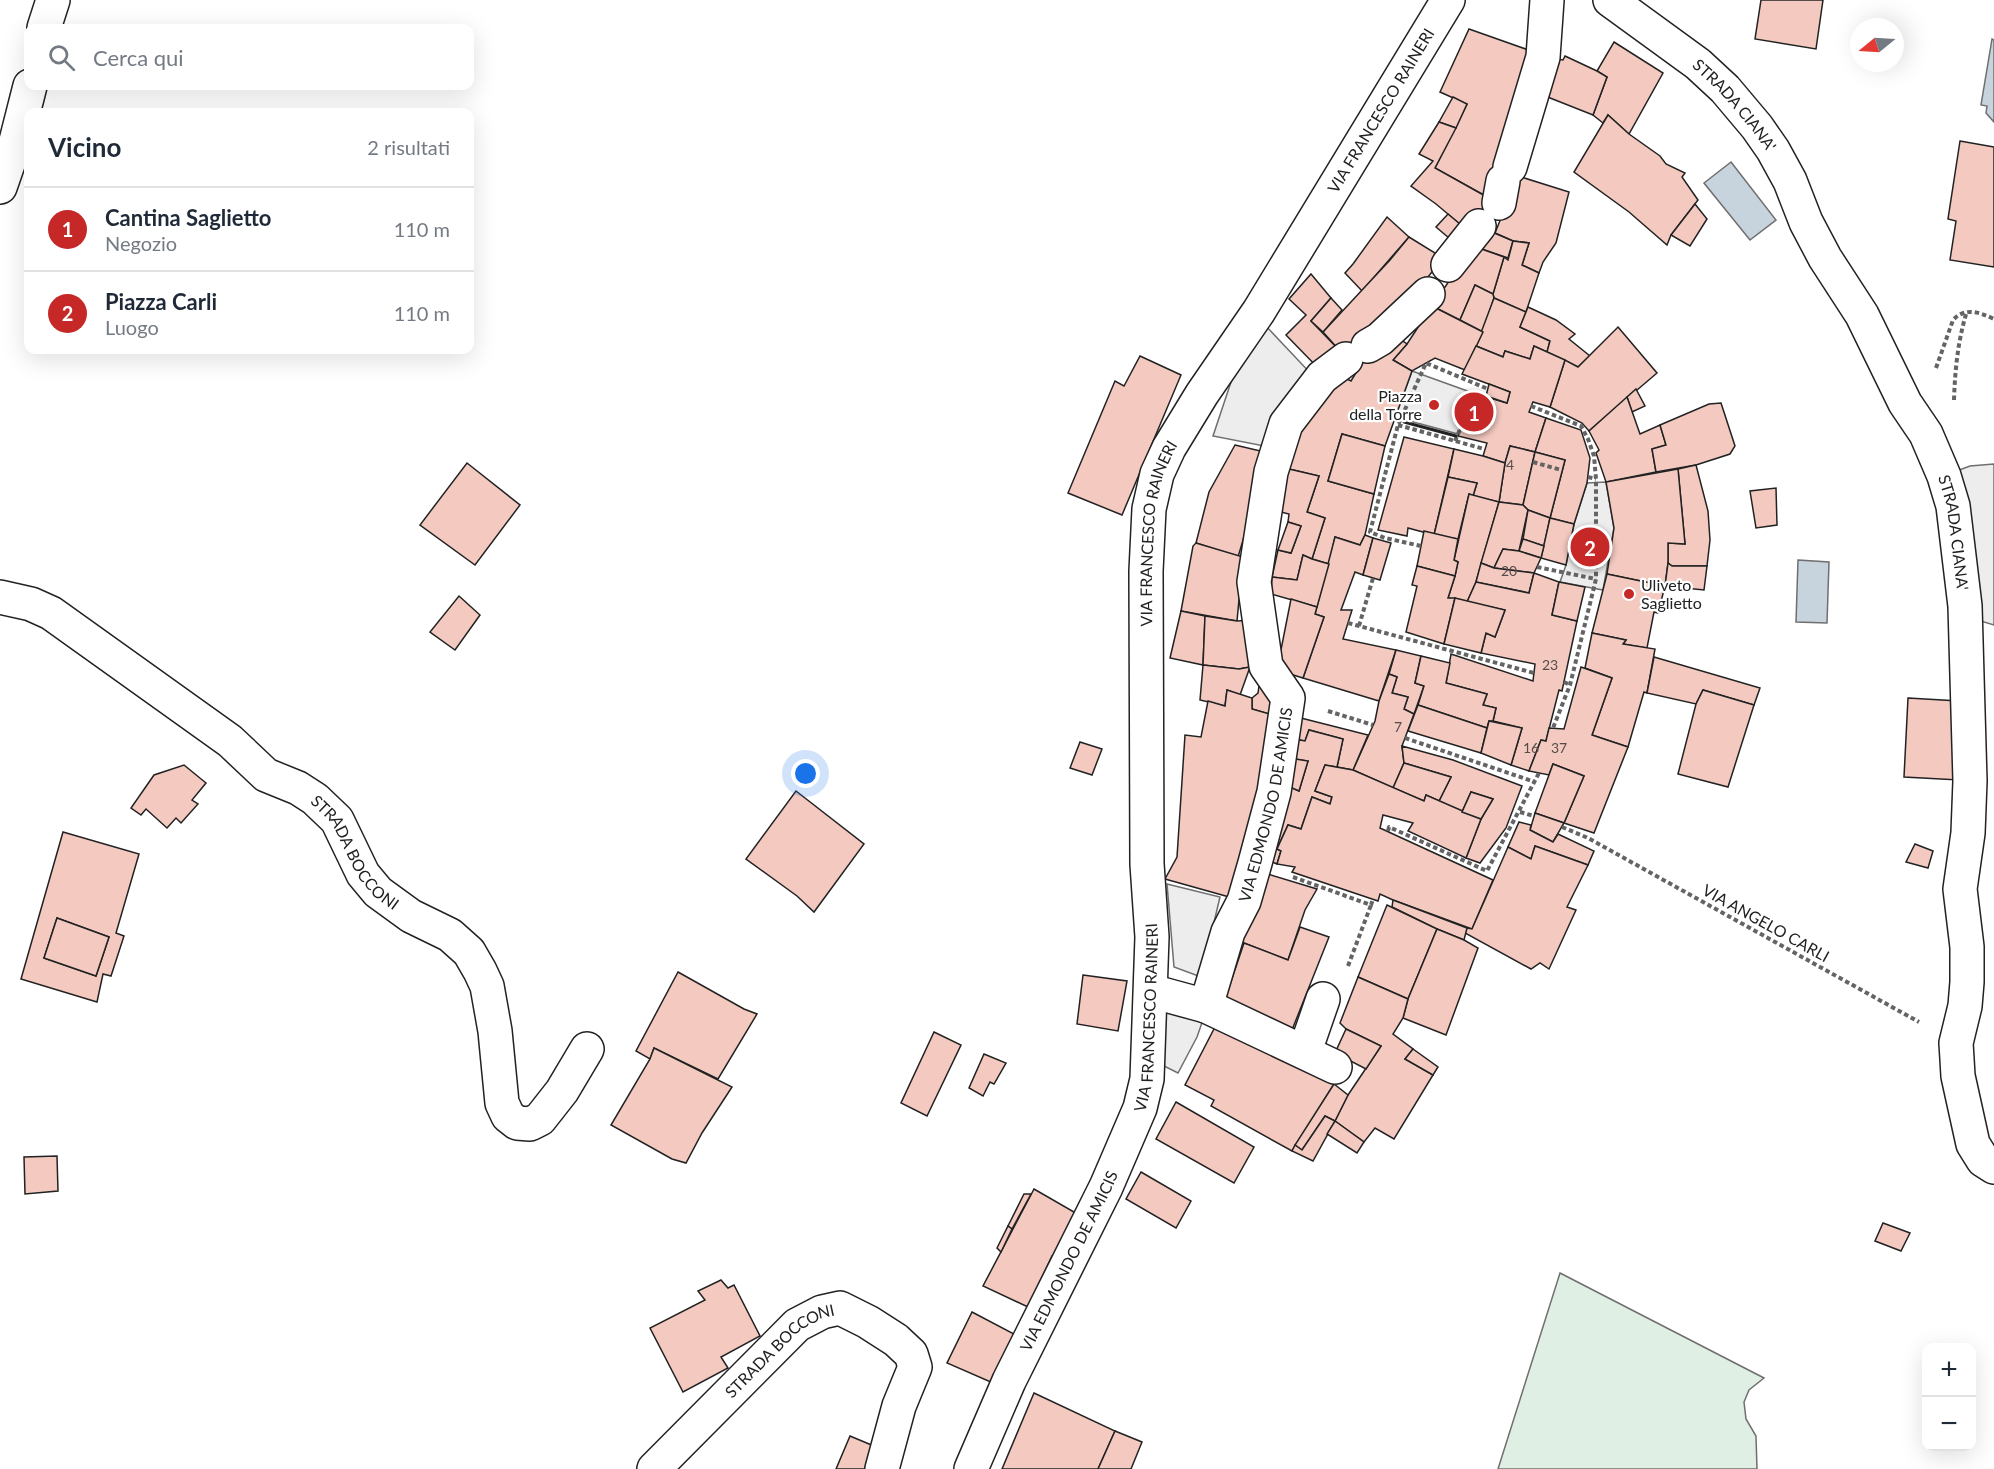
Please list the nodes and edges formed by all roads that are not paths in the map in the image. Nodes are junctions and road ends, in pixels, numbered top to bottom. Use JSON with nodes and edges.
{"nodes":[{"id":1,"x":53,"y":0,"type":"edge"},
{"id":2,"x":1448,"y":0,"type":"edge"},
{"id":3,"x":1547,"y":0,"type":"edge"},
{"id":4,"x":1610,"y":0,"type":"edge"},
{"id":5,"x":45,"y":24,"type":"edge"},
{"id":6,"x":29,"y":90,"type":"edge"},
{"id":7,"x":24,"y":108,"type":"edge"},
{"id":8,"x":24,"y":110,"type":"edge"},
{"id":9,"x":0,"y":187,"type":"edge"},
{"id":10,"x":1448,"y":265,"type":"dead end"},
{"id":11,"x":1428,"y":294,"type":"dead end"},
{"id":12,"x":1963,"y":468,"type":"dead end"},
{"id":13,"x":0,"y":597,"type":"edge"},
{"id":14,"x":1968,"y":662,"type":"junction"},
{"id":15,"x":1151,"y":991,"type":"junction"},
{"id":16,"x":1323,"y":999,"type":"dead end"},
{"id":17,"x":1206,"y":1006,"type":"junction"},
{"id":18,"x":587,"y":1049,"type":"dead end"},
{"id":19,"x":1305,"y":1051,"type":"junction"},
{"id":20,"x":1335,"y":1067,"type":"dead end"},
{"id":21,"x":1126,"y":1142,"type":"joint"},
{"id":22,"x":1994,"y":1167,"type":"edge"},
{"id":23,"x":654,"y":1469,"type":"edge"},
{"id":24,"x":882,"y":1469,"type":"edge"},
{"id":25,"x":970,"y":1469,"type":"edge"}],
"edges":[{"from":1,"to":5,"type":"street"},
{"from":2,"to":15,"type":"street","name":"VIA FRANCESCO RAINERI"},
{"from":3,"to":10,"type":"street"},
{"from":4,"to":14,"type":"street","name":"STRADA CIANA'"},
{"from":6,"to":7,"type":"street"},
{"from":8,"to":9,"type":"street"},
{"from":11,"to":17,"type":"street","name":"VIA EDMONDO DE AMICIS"},
{"from":12,"to":14,"type":"street"},
{"from":13,"to":18,"type":"street","name":"STRADA BOCCONI"},
{"from":14,"to":22,"type":"street","name":"STRADA CIANA'"},
{"from":15,"to":17,"type":"street"},
{"from":15,"to":21,"type":"street","name":"VIA FRANCESCO RAINERI"},
{"from":16,"to":19,"type":"street"},
{"from":17,"to":19,"type":"street"},
{"from":19,"to":20,"type":"street"},
{"from":21,"to":25,"type":"street","name":"VIA EDMONDO DE AMICIS"},
{"from":23,"to":24,"type":"street","name":"STRADA BOCCONI"}]}
